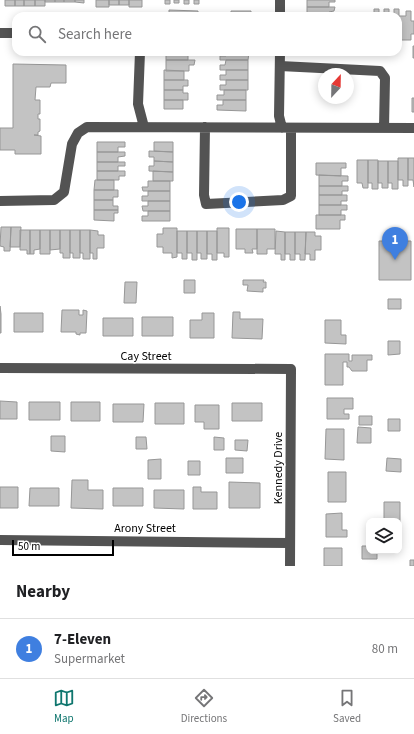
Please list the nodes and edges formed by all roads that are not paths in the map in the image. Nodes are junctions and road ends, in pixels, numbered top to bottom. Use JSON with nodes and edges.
{"nodes":[{"id":1,"x":280,"y":0,"type":"edge"},
{"id":2,"x":280,"y":12,"type":"edge"},
{"id":3,"x":0,"y":33,"type":"edge"},
{"id":4,"x":12,"y":33,"type":"edge"},
{"id":5,"x":140,"y":56,"type":"edge"},
{"id":6,"x":280,"y":56,"type":"edge"},
{"id":7,"x":280,"y":66,"type":"junction"},
{"id":8,"x":144,"y":127,"type":"junction"},
{"id":9,"x":205,"y":128,"type":"junction"},
{"id":10,"x":287,"y":128,"type":"junction"},
{"id":11,"x":384,"y":128,"type":"junction"},
{"id":12,"x":414,"y":128,"type":"edge"},
{"id":13,"x":0,"y":201,"type":"edge"},
{"id":14,"x":0,"y":368,"type":"edge"},
{"id":15,"x":291,"y":369,"type":"joint"},
{"id":16,"x":0,"y":540,"type":"edge"},
{"id":17,"x":290,"y":543,"type":"junction"},
{"id":18,"x":290,"y":566,"type":"edge"}],
"edges":[{"from":1,"to":2,"type":"street"},
{"from":3,"to":4,"type":"street"},
{"from":5,"to":8,"type":"street"},
{"from":6,"to":7,"type":"street"},
{"from":7,"to":10,"type":"street"},
{"from":7,"to":11,"type":"street"},
{"from":8,"to":9,"type":"street"},
{"from":8,"to":13,"type":"street"},
{"from":9,"to":10,"type":"street"},
{"from":9,"to":10,"type":"street"},
{"from":10,"to":11,"type":"street"},
{"from":11,"to":12,"type":"street"},
{"from":14,"to":15,"type":"street","name":"Cay Street"},
{"from":15,"to":17,"type":"street","name":"Kennedy Drive"},
{"from":16,"to":17,"type":"street","name":"Arony Street"},
{"from":17,"to":18,"type":"street","name":"Kennedy Drive"}]}
